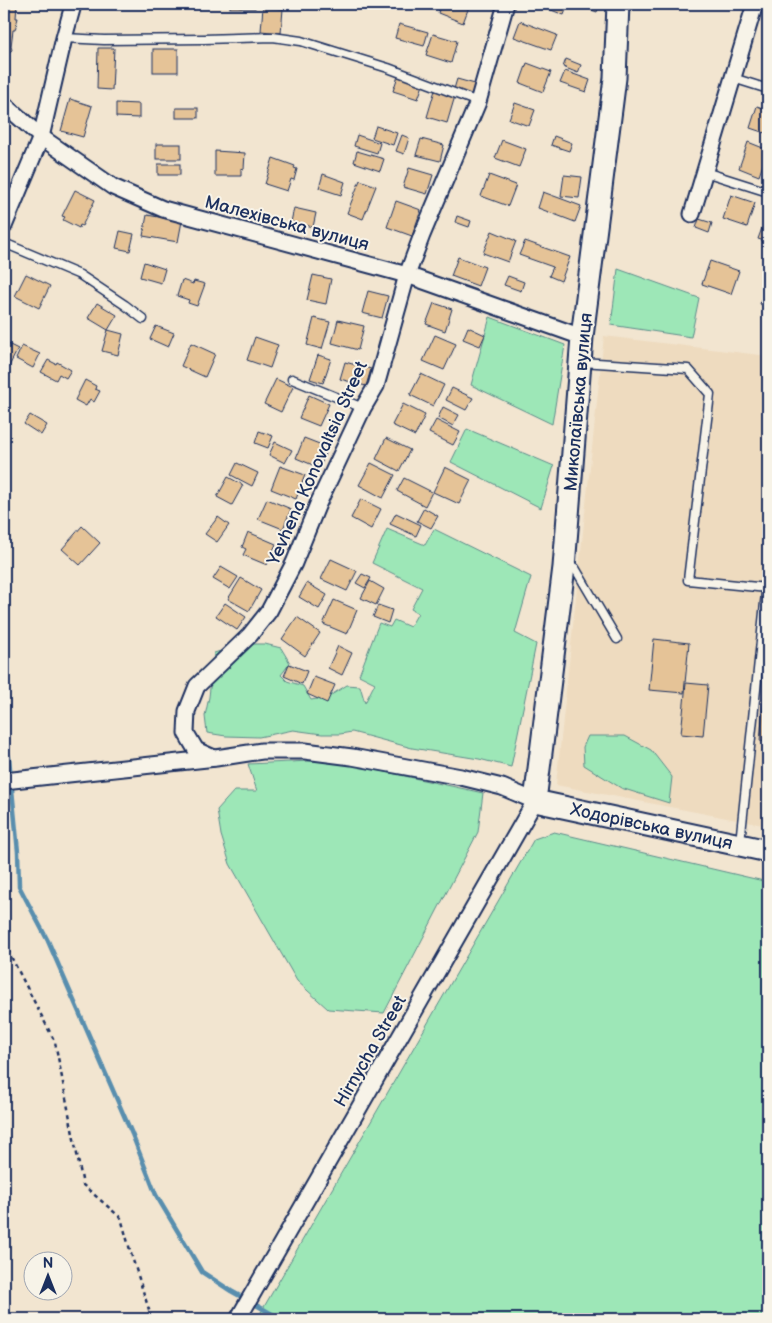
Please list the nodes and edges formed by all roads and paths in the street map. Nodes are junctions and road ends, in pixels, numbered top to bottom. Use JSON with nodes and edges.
{"nodes":[{"id":1,"x":72,"y":4,"type":"edge"},
{"id":2,"x":506,"y":4,"type":"edge"},
{"id":3,"x":618,"y":4,"type":"edge"},
{"id":4,"x":755,"y":4,"type":"edge"},
{"id":5,"x":64,"y":38,"type":"junction"},
{"id":6,"x":733,"y":78,"type":"junction"},
{"id":7,"x":768,"y":89,"type":"edge"},
{"id":8,"x":478,"y":102,"type":"junction"},
{"id":9,"x":4,"y":104,"type":"edge"},
{"id":10,"x":41,"y":136,"type":"junction"},
{"id":11,"x":705,"y":172,"type":"junction"},
{"id":12,"x":768,"y":192,"type":"edge"},
{"id":13,"x":692,"y":214,"type":"dead end"},
{"id":14,"x":4,"y":226,"type":"edge"},
{"id":15,"x":4,"y":243,"type":"edge"},
{"id":16,"x":406,"y":275,"type":"junction"},
{"id":17,"x":143,"y":319,"type":"dead end"},
{"id":18,"x":582,"y":337,"type":"junction"},
{"id":19,"x":580,"y":362,"type":"junction"},
{"id":20,"x":292,"y":379,"type":"dead end"},
{"id":21,"x":363,"y":408,"type":"junction"},
{"id":22,"x":565,"y":562,"type":"junction"},
{"id":23,"x":768,"y":574,"type":"edge"},
{"id":24,"x":767,"y":588,"type":"junction"},
{"id":25,"x":618,"y":639,"type":"dead end"},
{"id":26,"x":216,"y":758,"type":"junction"},
{"id":27,"x":4,"y":781,"type":"edge"},
{"id":28,"x":535,"y":801,"type":"junction"},
{"id":29,"x":740,"y":845,"type":"junction"},
{"id":30,"x":768,"y":851,"type":"edge"},
{"id":31,"x":4,"y":943,"type":"edge"},
{"id":32,"x":152,"y":1319,"type":"edge"},
{"id":33,"x":238,"y":1319,"type":"edge"}],
"edges":[{"from":1,"to":5,"type":"street"},
{"from":2,"to":8,"type":"street","name":"Yevhena Konovaltsia Street"},
{"from":3,"to":18,"type":"main road","name":"Миколаївська вулиця"},
{"from":4,"to":6,"type":"street"},
{"from":5,"to":8,"type":"lane"},
{"from":5,"to":10,"type":"street"},
{"from":6,"to":7,"type":"lane"},
{"from":6,"to":11,"type":"street"},
{"from":8,"to":16,"type":"street","name":"Yevhena Konovaltsia Street"},
{"from":9,"to":10,"type":"street","name":"Малехівська вулиця"},
{"from":10,"to":14,"type":"street"},
{"from":10,"to":16,"type":"street","name":"Малехівська вулиця"},
{"from":11,"to":12,"type":"lane"},
{"from":11,"to":13,"type":"street"},
{"from":15,"to":17,"type":"lane"},
{"from":16,"to":18,"type":"street","name":"Малехівська вулиця"},
{"from":16,"to":21,"type":"street","name":"Yevhena Konovaltsia Street"},
{"from":18,"to":19,"type":"main road","name":"Миколаївська вулиця"},
{"from":19,"to":22,"type":"main road","name":"Миколаївська вулиця"},
{"from":19,"to":24,"type":"lane"},
{"from":20,"to":21,"type":"lane"},
{"from":21,"to":26,"type":"street","name":"Yevhena Konovaltsia Street"},
{"from":22,"to":25,"type":"lane"},
{"from":22,"to":28,"type":"main road","name":"Миколаївська вулиця"},
{"from":23,"to":24,"type":"lane"},
{"from":24,"to":29,"type":"lane"},
{"from":26,"to":27,"type":"street"},
{"from":26,"to":28,"type":"street"},
{"from":28,"to":29,"type":"main road","name":"Ходорівська вулиця"},
{"from":28,"to":33,"type":"street","name":"Hirnycha Street"},
{"from":29,"to":30,"type":"main road","name":"Ходорівська вулиця"},
{"from":31,"to":32,"type":"path"}]}
